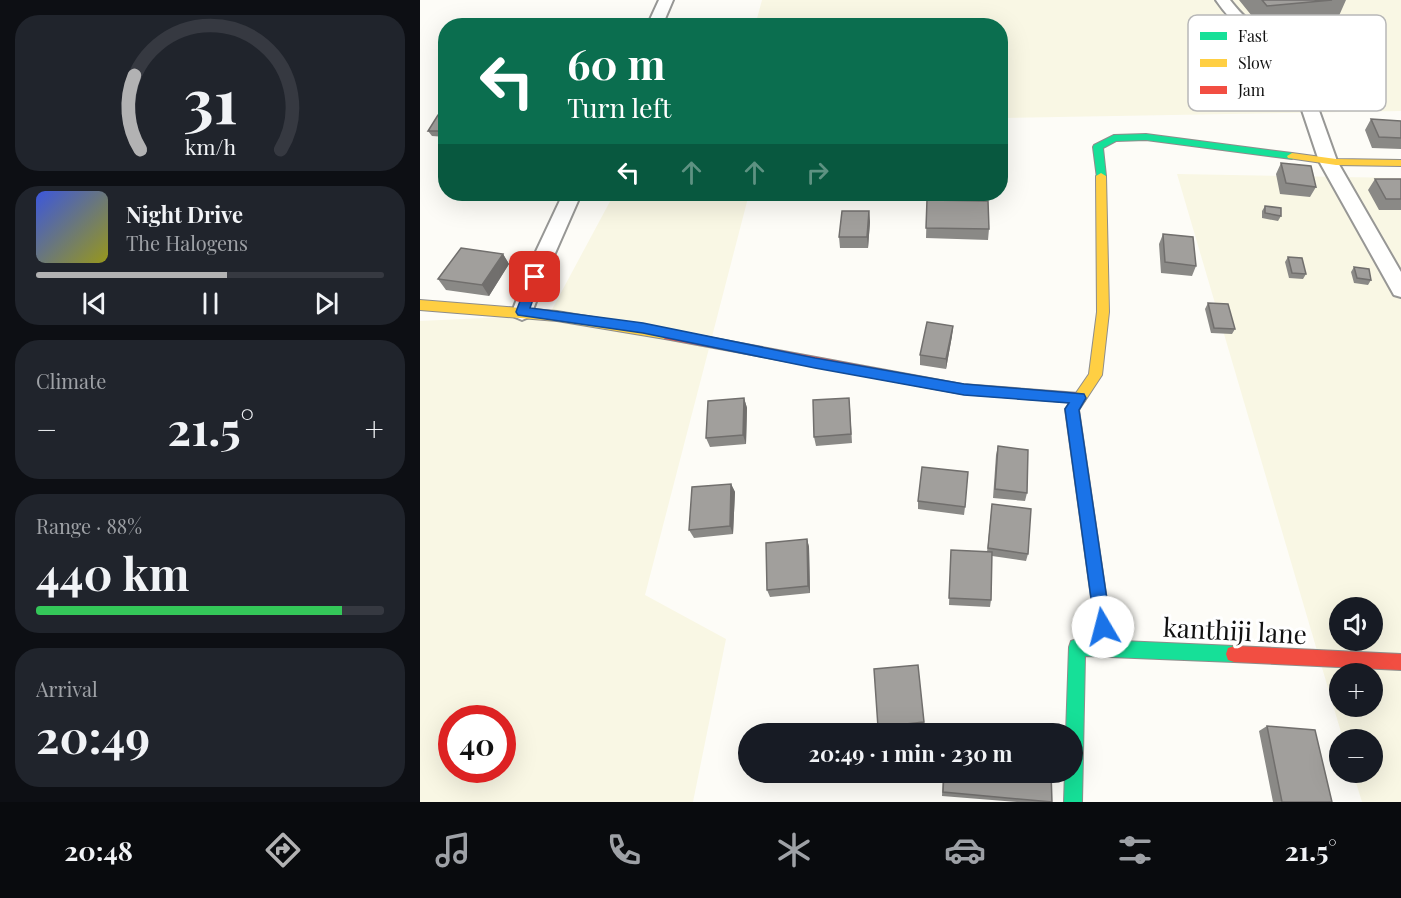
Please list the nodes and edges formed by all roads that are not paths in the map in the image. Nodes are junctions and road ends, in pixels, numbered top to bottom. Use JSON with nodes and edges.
{"nodes":[{"id":1,"x":666,"y":0,"type":"edge"},
{"id":2,"x":1223,"y":0,"type":"edge"},
{"id":3,"x":1236,"y":15,"type":"edge"},
{"id":4,"x":658,"y":18,"type":"edge"},
{"id":5,"x":1311,"y":111,"type":"edge"},
{"id":6,"x":1328,"y":161,"type":"junction"},
{"id":7,"x":1401,"y":163,"type":"edge"},
{"id":8,"x":569,"y":201,"type":"edge"},
{"id":9,"x":1401,"y":290,"type":"edge"},
{"id":10,"x":420,"y":304,"type":"edge"},
{"id":11,"x":522,"y":312,"type":"junction"},
{"id":12,"x":1079,"y":398,"type":"junction"},
{"id":13,"x":1106,"y":648,"type":"junction"},
{"id":14,"x":1401,"y":662,"type":"edge"},
{"id":15,"x":1073,"y":802,"type":"edge"}],
"edges":[{"from":1,"to":4,"type":"street"},
{"from":2,"to":3,"type":"street"},
{"from":5,"to":6,"type":"street"},
{"from":6,"to":7,"type":"street"},
{"from":6,"to":9,"type":"street"},
{"from":6,"to":12,"type":"street"},
{"from":8,"to":11,"type":"street"},
{"from":10,"to":11,"type":"street"},
{"from":11,"to":12,"type":"street"},
{"from":12,"to":13,"type":"street"},
{"from":13,"to":14,"type":"street","name":"kanthiji lane"},
{"from":13,"to":15,"type":"street","name":"kanthiji lane"}]}
